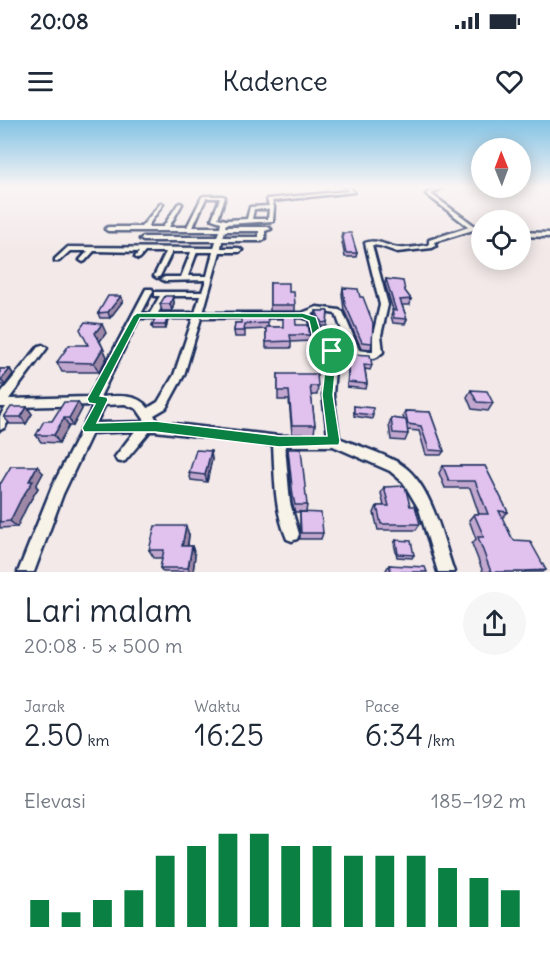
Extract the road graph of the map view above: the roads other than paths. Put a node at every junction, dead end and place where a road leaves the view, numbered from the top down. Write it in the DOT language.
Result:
graph roads {
  1 [pos="158,208"];
  2 [pos="178,208"];
  3 [pos="199,208"];
  4 [pos="218,208"];
  5 [pos="252,208"];
  6 [pos="272,208"];
  7 [pos="446,208"];
  8 [pos="249,220"];
  9 [pos="223,225"];
  10 [pos="471,227"];
  11 [pos="471,228"];
  12 [pos="108,229"];
  13 [pos="143,229"];
  14 [pos="165,229"];
  15 [pos="189,229"];
  16 [pos="531,234"];
  17 [pos="550,235"];
  18 [pos="143,239"];
  19 [pos="219,239"];
  20 [pos="93,249"];
  21 [pos="118,249"];
  22 [pos="217,249"];
  23 [pos="143,250"];
  24 [pos="170,250"];
  25 [pos="195,250"];
  26 [pos="239,250"];
  27 [pos="138,257"];
  28 [pos="112,258"];
  29 [pos="57,260"];
  30 [pos="83,260"];
  31 [pos="157,276"];
  32 [pos="210,278"];
  33 [pos="165,279"];
  34 [pos="183,279"];
  35 [pos="148,291"];
  36 [pos="204,294"];
  37 [pos="154,314"];
  38 [pos="198,315"];
  39 [pos="303,315"];
  40 [pos="137,316"];
  41 [pos="42,348"];
  42 [pos="332,351"];
  43 [pos="355,353"];
  44 [pos="98,400"];
  45 [pos="0,402"];
  46 [pos="16,402"];
  47 [pos="149,422"];
  48 [pos="0,425"];
  49 [pos="88,428"];
  50 [pos="279,441"];
  51 [pos="334,441"];
  52 [pos="121,457"];
  53 [pos="292,534"];
  54 [pos="26,572"];
  55 [pos="446,572"];
  1 -- 13 [label="street"];
  2 -- 14 [label="street"];
  3 -- 15 [label="street"];
  4 -- 9 [label="street"];
  5 -- 8 [label="street"];
  6 -- 8 [label="street"];
  7 -- 10 [label="street"];
  8 -- 9 [label="street"];
  9 -- 15 [label="street"];
  9 -- 19 [label="street"];
  9 -- 19 [label="street"];
  11 -- 43 [label="street"];
  12 -- 13 [label="street"];
  13 -- 14 [label="street"];
  14 -- 15 [label="street"];
  16 -- 17 [label="street"];
  18 -- 19 [label="street"];
  19 -- 22 [label="street"];
  20 -- 21 [label="street"];
  20 -- 29 [label="street"];
  20 -- 30 [label="street"];
  21 -- 23 [label="street"];
  21 -- 28 [label="street"];
  22 -- 25 [label="street"];
  22 -- 26 [label="street"];
  22 -- 32 [label="street"];
  23 -- 24 [label="street"];
  23 -- 27 [label="street"];
  24 -- 25 [label="street"];
  24 -- 31 [label="street"];
  25 -- 34 [label="street"];
  32 -- 34 [label="street"];
  32 -- 36 [label="street"];
  33 -- 34 [label="street"];
  35 -- 40 [label="street"];
  36 -- 37 [label="street"];
  36 -- 38 [label="street"];
  38 -- 39 [label="street"];
  38 -- 40 [label="street"];
  38 -- 47 [label="street"];
  39 -- 42 [label="street"];
  39 -- 43 [label="street"];
  40 -- 44 [label="street"];
  41 -- 45 [label="street"];
  42 -- 43 [label="street"];
  42 -- 51 [label="street"];
  44 -- 46 [label="street"];
  44 -- 47 [label="street"];
  44 -- 49 [label="street"];
  45 -- 46 [label="street"];
  46 -- 48 [label="street"];
  47 -- 49 [label="street"];
  47 -- 50 [label="street"];
  47 -- 52 [label="street"];
  49 -- 54 [label="street"];
  50 -- 51 [label="street"];
  50 -- 53 [label="street"];
  51 -- 55 [label="street"];
}
